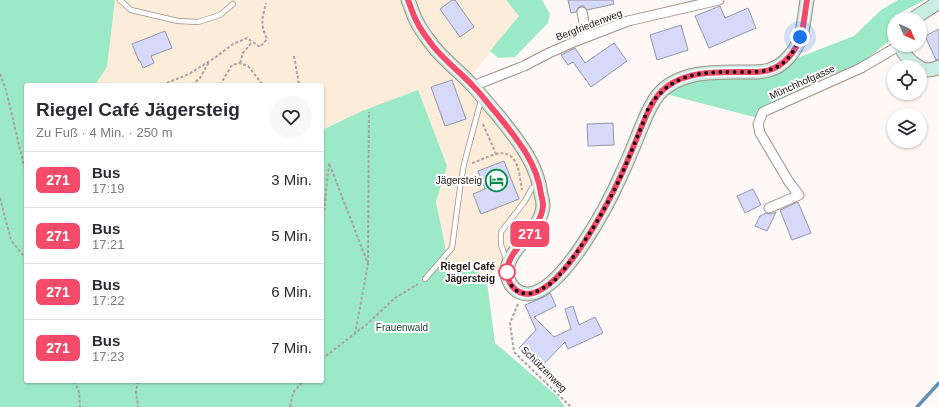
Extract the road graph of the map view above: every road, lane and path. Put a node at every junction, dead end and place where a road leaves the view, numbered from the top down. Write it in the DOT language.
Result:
graph roads {
  1 [pos="120,0"];
  2 [pos="408,0"];
  3 [pos="719,0"];
  4 [pos="807,0"];
  5 [pos="939,2"];
  6 [pos="266,3"];
  7 [pos="233,4"];
  8 [pos="582,12"];
  9 [pos="924,12"];
  10 [pos="587,37"];
  11 [pos="252,42"];
  12 [pos="888,52"];
  13 [pos="903,52"];
  14 [pos="294,56"];
  15 [pos="909,60"];
  16 [pos="210,61"];
  17 [pos="240,63"];
  18 [pos="939,68"];
  19 [pos="927,69"];
  20 [pos="0,74"];
  21 [pos="167,83"];
  22 [pos="194,83"];
  23 [pos="221,83"];
  24 [pos="261,83"];
  25 [pos="299,83"];
  26 [pos="473,86"];
  27 [pos="482,96"];
  28 [pos="369,112"];
  29 [pos="478,113"];
  30 [pos="496,154"];
  31 [pos="464,164"];
  32 [pos="24,166"];
  33 [pos="540,184"];
  34 [pos="0,198"];
  35 [pos="524,201"];
  36 [pos="324,207"];
  37 [pos="769,208"];
  38 [pos="24,256"];
  39 [pos="368,264"];
  40 [pos="509,264"];
  41 [pos="425,279"];
  42 [pos="522,294"];
  43 [pos="355,334"];
  44 [pos="324,358"];
  45 [pos="75,383"];
  46 [pos="138,383"];
  47 [pos="301,383"];
  48 [pos="80,407"];
  49 [pos="138,407"];
  50 [pos="290,407"];
  51 [pos="571,407"];
  1 -- 7 [label="lane"];
  2 -- 26 [label="street"];
  3 -- 10 [label="street, Bergfriedenweg"];
  4 -- 42 [label="street"];
  5 -- 9 [label="street"];
  6 -- 11 [label="path"];
  8 -- 10 [label="street"];
  10 -- 26 [label="street, Bergfriedenweg"];
  11 -- 16 [label="path"];
  11 -- 17 [label="path"];
  12 -- 37 [label="street, Münchhofgasse"];
  13 -- 15 [label="street"];
  14 -- 25 [label="path"];
  16 -- 21 [label="path"];
  16 -- 22 [label="path"];
  17 -- 23 [label="path"];
  17 -- 24 [label="path"];
  18 -- 19 [label="street"];
  20 -- 32 [label="path"];
  26 -- 27 [label="street"];
  27 -- 29 [label="lane"];
  27 -- 33 [label="street"];
  28 -- 39 [label="path"];
  29 -- 30 [label="path"];
  29 -- 31 [label="lane"];
  30 -- 31 [label="path"];
  30 -- 35 [label="path"];
  31 -- 41 [label="lane"];
  33 -- 35 [label="lane"];
  33 -- 40 [label="street"];
  34 -- 38 [label="path"];
  35 -- 40 [label="lane"];
  36 -- 39 [label="path"];
  39 -- 43 [label="path"];
  40 -- 42 [label="street"];
  41 -- 43 [label="path"];
  42 -- 51 [label="path, Schützenweg"];
  43 -- 44 [label="path"];
  45 -- 48 [label="path"];
  46 -- 49 [label="path"];
  47 -- 50 [label="path"];
}
